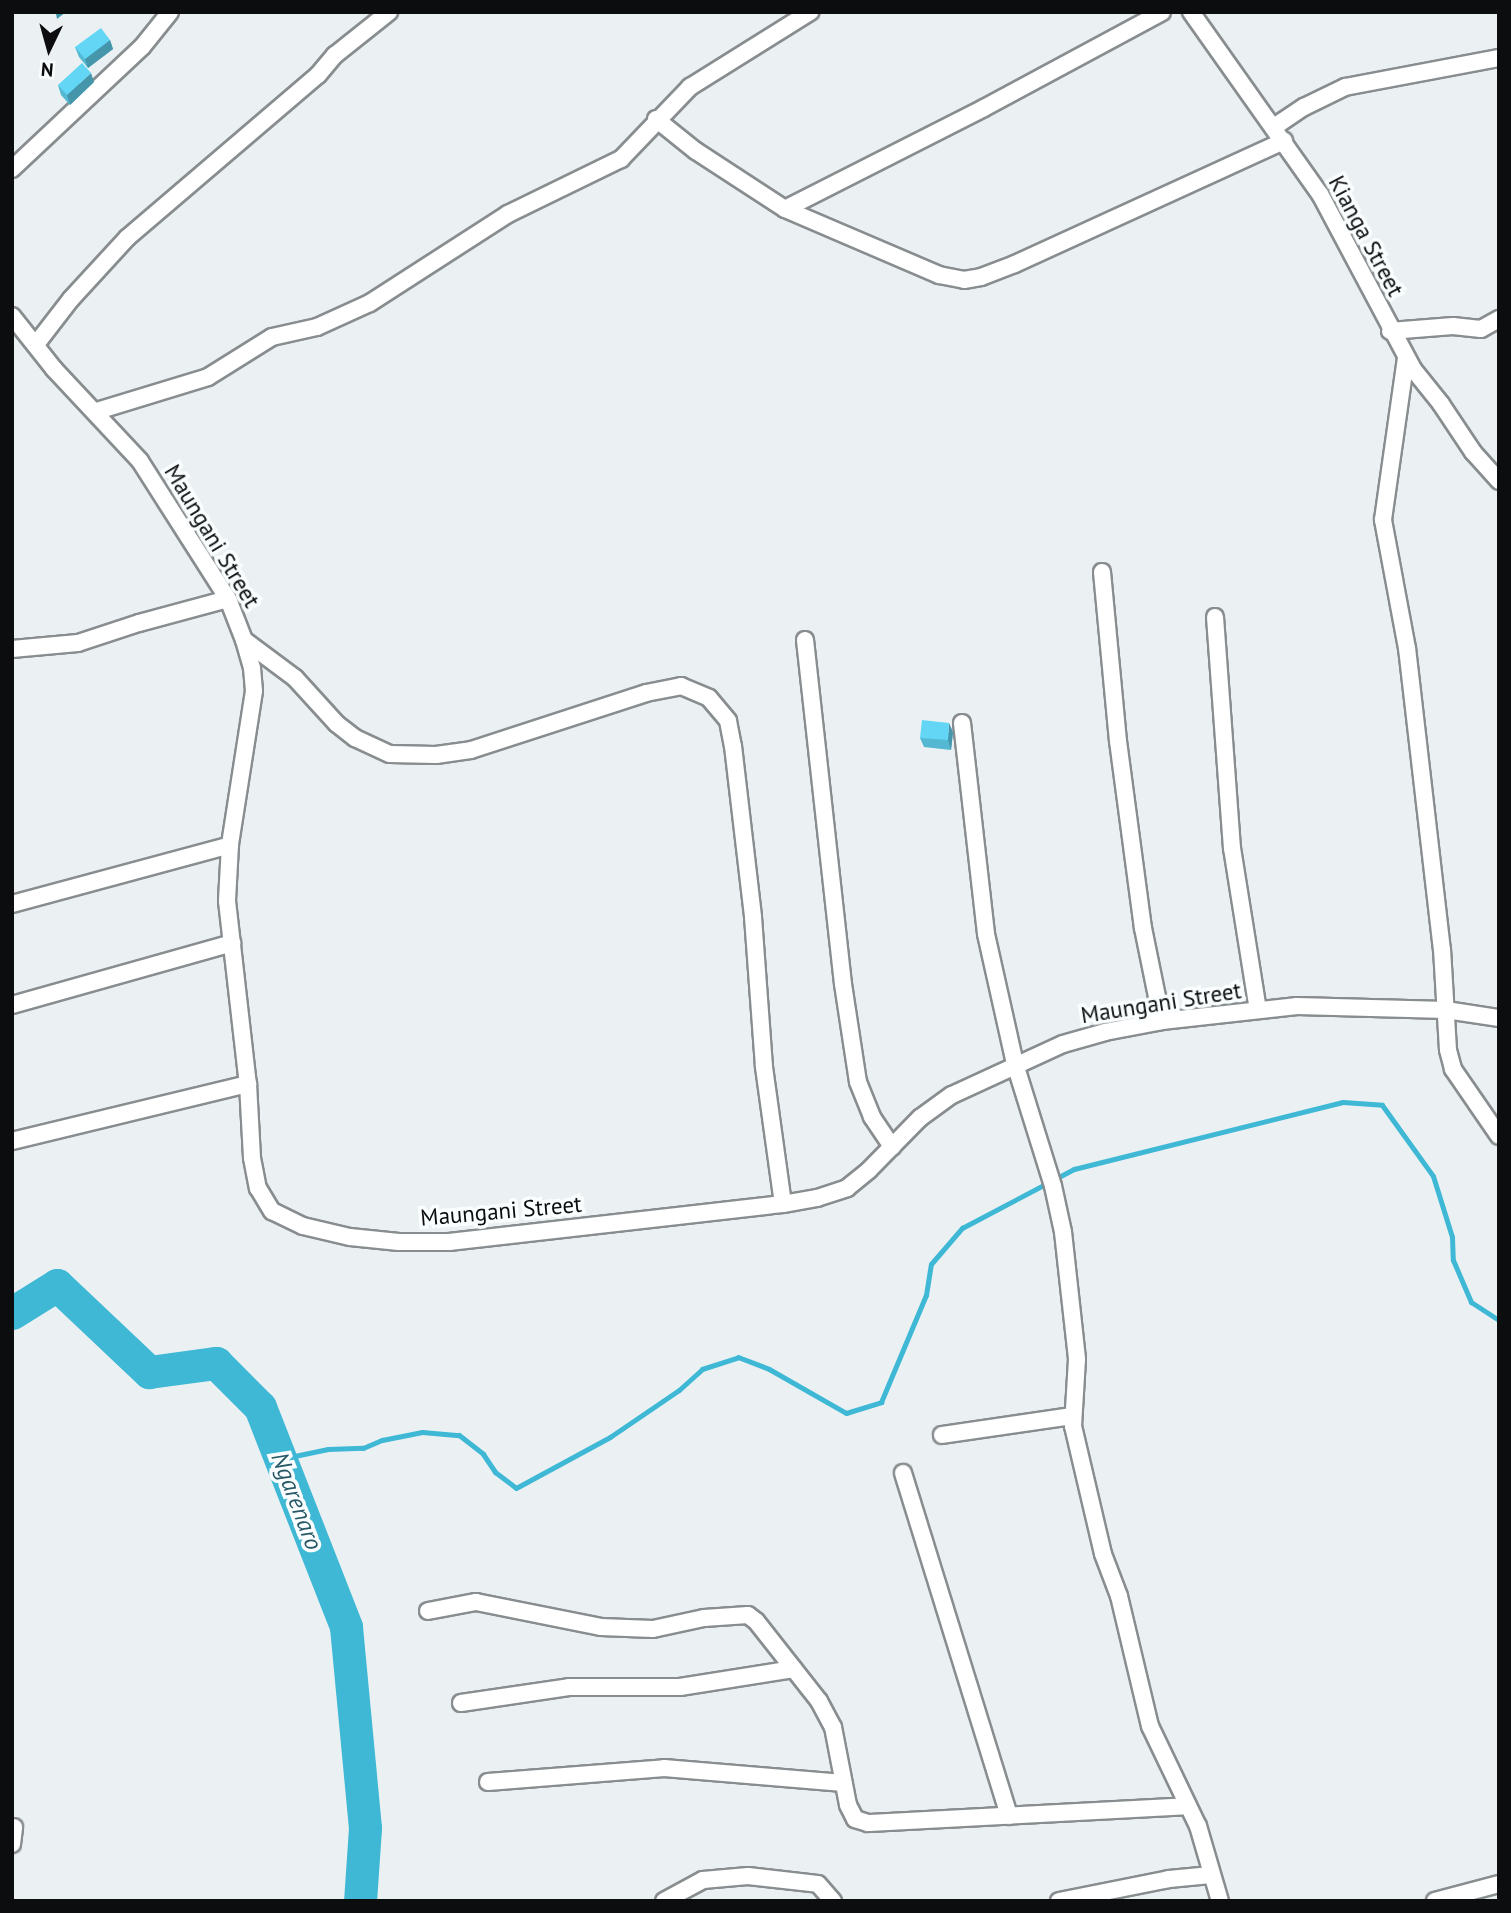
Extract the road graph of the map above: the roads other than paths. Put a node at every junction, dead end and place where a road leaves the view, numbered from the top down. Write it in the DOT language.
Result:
graph roads {
  1 [pos="170,12"];
  2 [pos="389,12"];
  3 [pos="810,12"];
  4 [pos="1162,12"];
  5 [pos="1191,12"];
  6 [pos="1499,58"];
  7 [pos="656,119"];
  8 [pos="1274,127"];
  9 [pos="1284,141"];
  10 [pos="12,169"];
  11 [pos="785,209"];
  12 [pos="12,316"];
  13 [pos="1499,319"];
  14 [pos="1390,331"];
  15 [pos="37,343"];
  16 [pos="1406,358"];
  17 [pos="97,411"];
  18 [pos="1499,481"];
  19 [pos="1102,572"];
  20 [pos="228,599"];
  21 [pos="1215,617"];
  22 [pos="244,640"];
  23 [pos="805,640"];
  24 [pos="12,649"];
  25 [pos="962,723"];
  26 [pos="230,845"];
  27 [pos="12,904"];
  28 [pos="232,943"];
  29 [pos="12,1005"];
  30 [pos="1258,1010"];
  31 [pos="1446,1010"];
  32 [pos="1499,1018"];
  33 [pos="1162,1021"];
  34 [pos="1016,1063"];
  35 [pos="248,1084"];
  36 [pos="1499,1136"];
  37 [pos="12,1141"];
  38 [pos="892,1147"];
  39 [pos="783,1204"];
  40 [pos="1073,1416"];
  41 [pos="942,1435"];
  42 [pos="903,1473"];
  43 [pos="428,1611"];
  44 [pos="794,1669"];
  45 [pos="461,1703"];
  46 [pos="488,1782"];
  47 [pos="843,1783"];
  48 [pos="1188,1806"];
  49 [pos="1009,1816"];
  50 [pos="14,1827"];
  51 [pos="12,1844"];
  52 [pos="1211,1875"];
  53 [pos="1499,1884"];
  54 [pos="664,1901"];
  55 [pos="832,1901"];
  56 [pos="1059,1901"];
  57 [pos="1220,1901"];
  58 [pos="1435,1901"];
  1 -- 10 [label="street"];
  2 -- 15 [label="street"];
  3 -- 7 [label="street"];
  4 -- 11 [label="street"];
  5 -- 8 [label="street, Kianga Street"];
  6 -- 8 [label="street"];
  7 -- 11 [label="street"];
  7 -- 17 [label="street"];
  8 -- 9 [label="street, Kianga Street"];
  9 -- 11 [label="street"];
  9 -- 14 [label="street, Kianga Street"];
  12 -- 15 [label="street, Maungani Street"];
  13 -- 14 [label="street"];
  14 -- 16 [label="street, Kianga Street"];
  15 -- 17 [label="street, Maungani Street"];
  16 -- 18 [label="street, Kianga Street"];
  16 -- 31 [label="street"];
  17 -- 20 [label="street, Maungani Street"];
  19 -- 33 [label="street"];
  20 -- 22 [label="street, Maungani Street"];
  20 -- 24 [label="street"];
  21 -- 30 [label="street"];
  22 -- 26 [label="street, Maungani Street"];
  22 -- 39 [label="street"];
  23 -- 38 [label="street"];
  25 -- 34 [label="street"];
  26 -- 27 [label="street"];
  26 -- 28 [label="street, Maungani Street"];
  28 -- 29 [label="street"];
  28 -- 35 [label="street, Maungani Street"];
  30 -- 31 [label="street, Maungani Street"];
  30 -- 33 [label="street, Maungani Street"];
  31 -- 32 [label="street, Maungani Street"];
  31 -- 36 [label="street"];
  33 -- 34 [label="street, Maungani Street"];
  34 -- 38 [label="street, Maungani Street"];
  34 -- 40 [label="street"];
  35 -- 37 [label="street"];
  35 -- 39 [label="street, Maungani Street"];
  38 -- 39 [label="street, Maungani Street"];
  40 -- 41 [label="street"];
  40 -- 48 [label="street"];
  42 -- 49 [label="street"];
  43 -- 44 [label="street"];
  44 -- 45 [label="street"];
  44 -- 47 [label="street"];
  46 -- 47 [label="street"];
  47 -- 49 [label="street"];
  48 -- 49 [label="street"];
  48 -- 52 [label="street"];
  50 -- 51 [label="street"];
  52 -- 56 [label="street"];
  52 -- 57 [label="street"];
  53 -- 58 [label="street"];
  54 -- 55 [label="street"];
}
